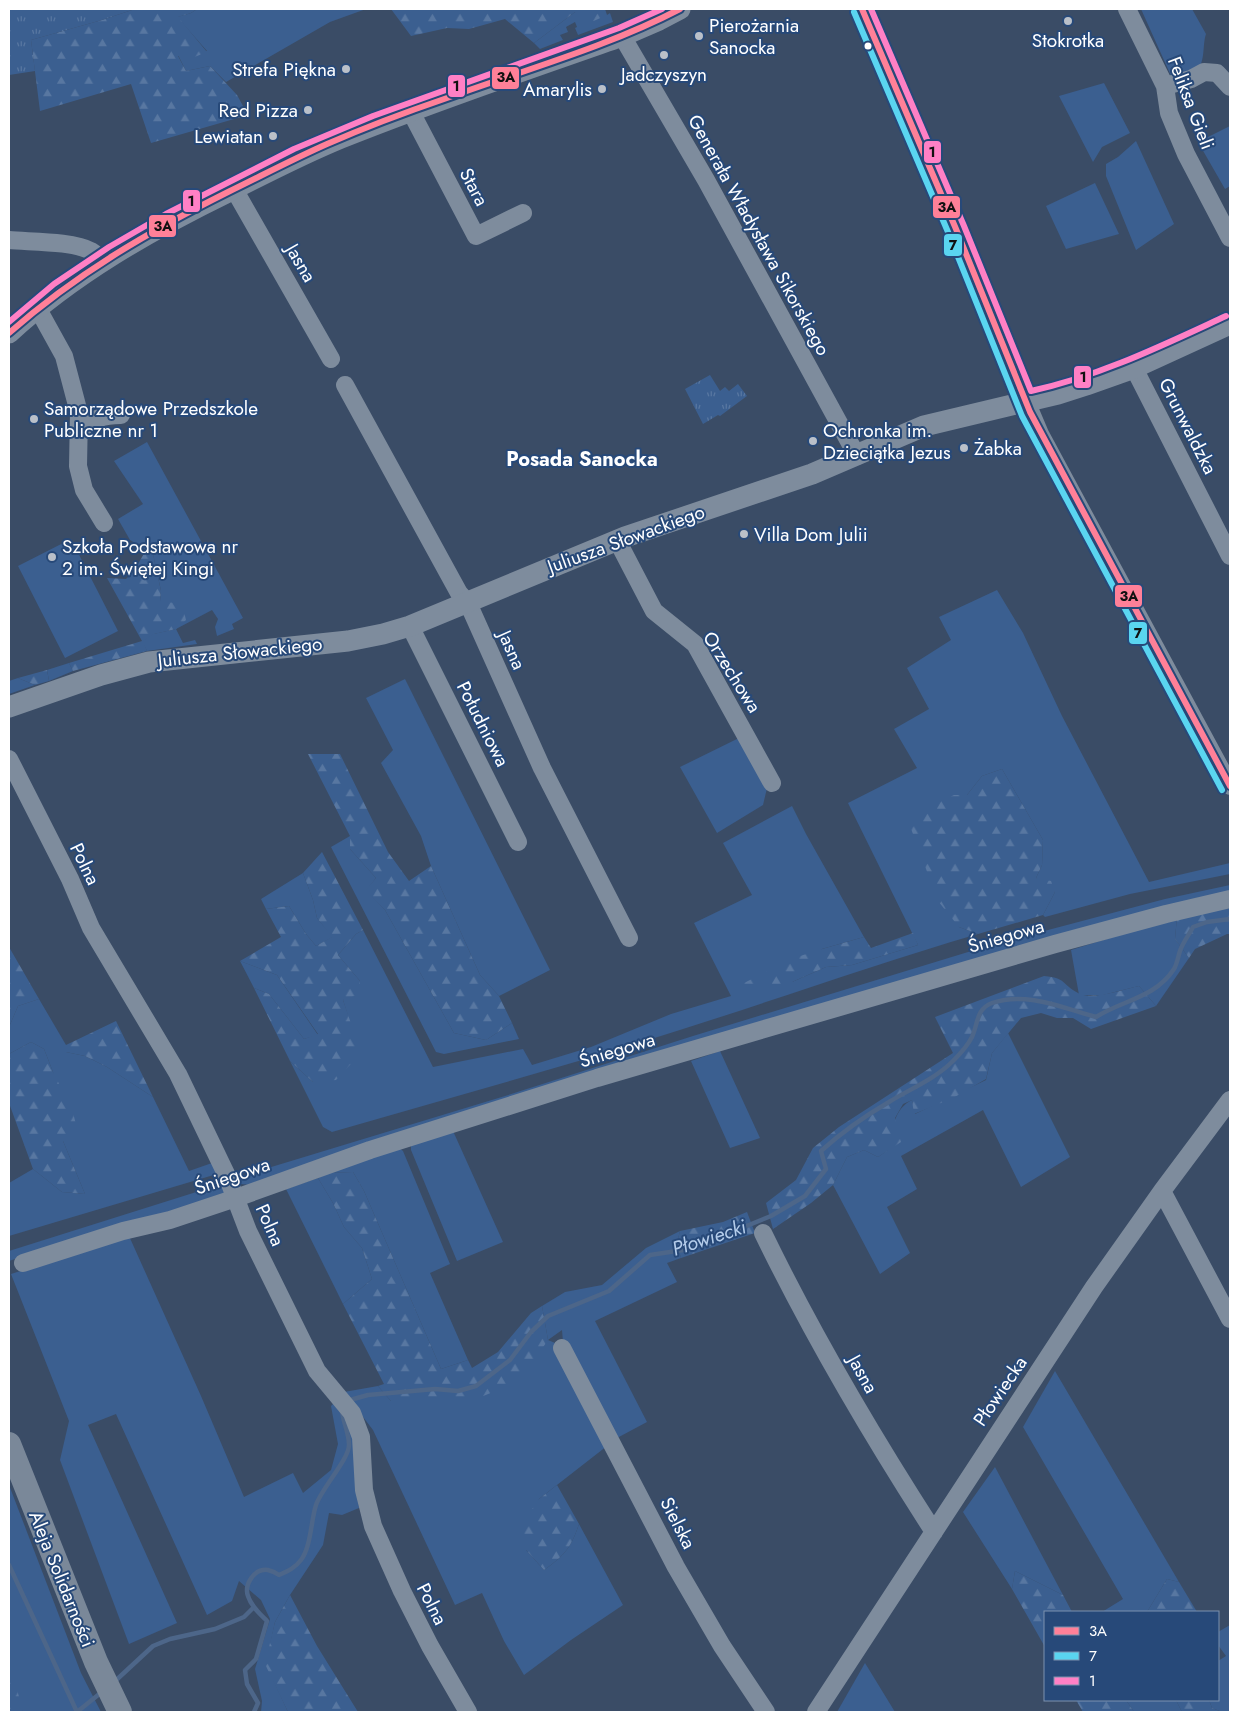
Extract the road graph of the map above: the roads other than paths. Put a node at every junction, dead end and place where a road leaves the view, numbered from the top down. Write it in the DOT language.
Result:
graph roads {
  1 [pos="680,9"];
  2 [pos="862,9"];
  3 [pos="1127,9"];
  4 [pos="622,36"];
  5 [pos="1165,86"];
  6 [pos="1230,87"];
  7 [pos="411,112"];
  8 [pos="234,189"];
  9 [pos="523,214"];
  10 [pos="1230,238"];
  11 [pos="9,240"];
  12 [pos="101,262"];
  13 [pos="38,309"];
  14 [pos="1230,324"];
  15 [pos="9,333"];
  16 [pos="331,359"];
  17 [pos="1134,368"];
  18 [pos="345,385"];
  19 [pos="1026,401"];
  20 [pos="120,415"];
  21 [pos="79,430"];
  22 [pos="857,456"];
  23 [pos="104,523"];
  24 [pos="617,540"];
  25 [pos="1230,556"];
  26 [pos="468,603"];
  27 [pos="410,626"];
  28 [pos="9,707"];
  29 [pos="9,759"];
  30 [pos="772,783"];
  31 [pos="1230,786"];
  32 [pos="518,842"];
  33 [pos="1230,899"];
  34 [pos="629,938"];
  35 [pos="1230,1100"];
  36 [pos="1162,1191"];
  37 [pos="236,1198"];
  38 [pos="763,1233"];
  39 [pos="23,1263"];
  40 [pos="1230,1319"];
  41 [pos="562,1348"];
  42 [pos="9,1444"];
  43 [pos="934,1532"];
  44 [pos="120,1711"];
  45 [pos="468,1712"];
  46 [pos="766,1712"];
  47 [pos="816,1712"];
  1 -- 4 [label="street"];
  2 -- 19 [label="street"];
  3 -- 5 [label="street, Feliksa Gieli"];
  4 -- 7 [label="street"];
  4 -- 22 [label="street, Generała Władysława Sikorskiego"];
  5 -- 6 [label="street"];
  5 -- 10 [label="street, Feliksa Gieli"];
  7 -- 8 [label="street"];
  7 -- 9 [label="street, Stara"];
  8 -- 12 [label="street"];
  8 -- 16 [label="street, Jasna"];
  11 -- 12 [label="street"];
  12 -- 13 [label="street"];
  13 -- 15 [label="street"];
  13 -- 21 [label="street"];
  14 -- 17 [label="street, Juliusza Słowackiego"];
  17 -- 19 [label="street, Juliusza Słowackiego"];
  17 -- 25 [label="street, Grunwaldzka"];
  18 -- 26 [label="street, Jasna"];
  19 -- 22 [label="street, Juliusza Słowackiego"];
  19 -- 31 [label="street"];
  20 -- 21 [label="street"];
  21 -- 23 [label="street"];
  22 -- 24 [label="street, Juliusza Słowackiego"];
  24 -- 26 [label="street, Juliusza Słowackiego"];
  24 -- 30 [label="street, Orzechowa"];
  26 -- 27 [label="street, Juliusza Słowackiego"];
  26 -- 34 [label="street, Jasna"];
  27 -- 28 [label="street, Juliusza Słowackiego"];
  27 -- 32 [label="street, Południowa"];
  29 -- 37 [label="street, Polna"];
  33 -- 37 [label="street, Śniegowa"];
  35 -- 36 [label="street, Płowiecka"];
  36 -- 40 [label="street"];
  36 -- 43 [label="street, Płowiecka"];
  37 -- 39 [label="street, Śniegowa"];
  37 -- 45 [label="street, Polna"];
  38 -- 43 [label="street, Jasna"];
  41 -- 46 [label="street, Sielska"];
  42 -- 44 [label="main road, Aleja Solidarności"];
  43 -- 47 [label="street, Płowiecka"];
}
